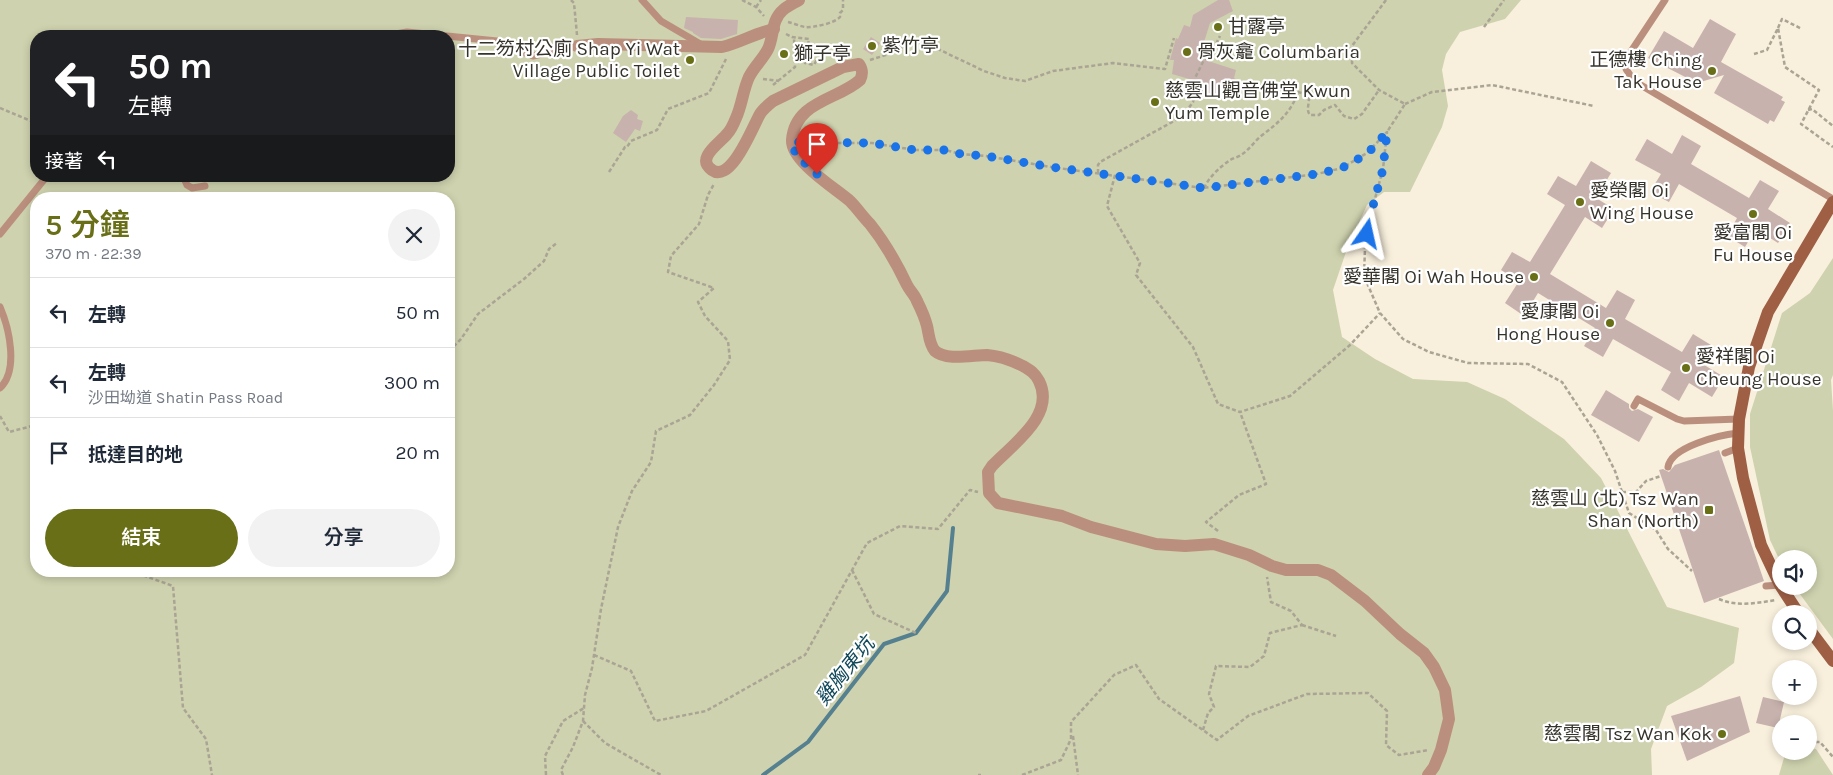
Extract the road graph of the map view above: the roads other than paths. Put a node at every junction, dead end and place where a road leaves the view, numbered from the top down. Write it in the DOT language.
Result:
graph roads {
  1 [pos="642,0"];
  2 [pos="799,0"];
  3 [pos="1665,0"];
  4 [pos="779,31"];
  5 [pos="455,37"];
  6 [pos="578,46"];
  7 [pos="704,46"];
  8 [pos="42,182"];
  9 [pos="186,182"];
  10 [pos="204,186"];
  11 [pos="34,192"];
  12 [pos="30,197"];
  13 [pos="1833,200"];
  14 [pos="0,234"];
  15 [pos="0,307"];
  16 [pos="0,388"];
  17 [pos="1634,406"];
  18 [pos="1739,419"];
  19 [pos="1738,433"];
  20 [pos="1738,448"];
  21 [pos="1725,452"];
  22 [pos="1668,468"];
  23 [pos="1772,568"];
  24 [pos="1766,586"];
  25 [pos="1772,586"];
  26 [pos="1817,640"];
  27 [pos="1833,660"];
  28 [pos="1428,775"];
  1 -- 7 [label="lane"];
  2 -- 4 [label="street"];
  3 -- 13 [label="lane"];
  4 -- 7 [label="street"];
  4 -- 28 [label="street"];
  5 -- 6 [label="lane"];
  6 -- 7 [label="street"];
  8 -- 11 [label="lane"];
  9 -- 10 [label="lane"];
  12 -- 14 [label="lane"];
  13 -- 18 [label="main road"];
  15 -- 16 [label="lane"];
  17 -- 18 [label="lane"];
  18 -- 19 [label="main road"];
  19 -- 20 [label="main road"];
  19 -- 22 [label="lane"];
  20 -- 21 [label="lane"];
  20 -- 23 [label="main road"];
  24 -- 25 [label="lane"];
  26 -- 27 [label="main road"];
}
